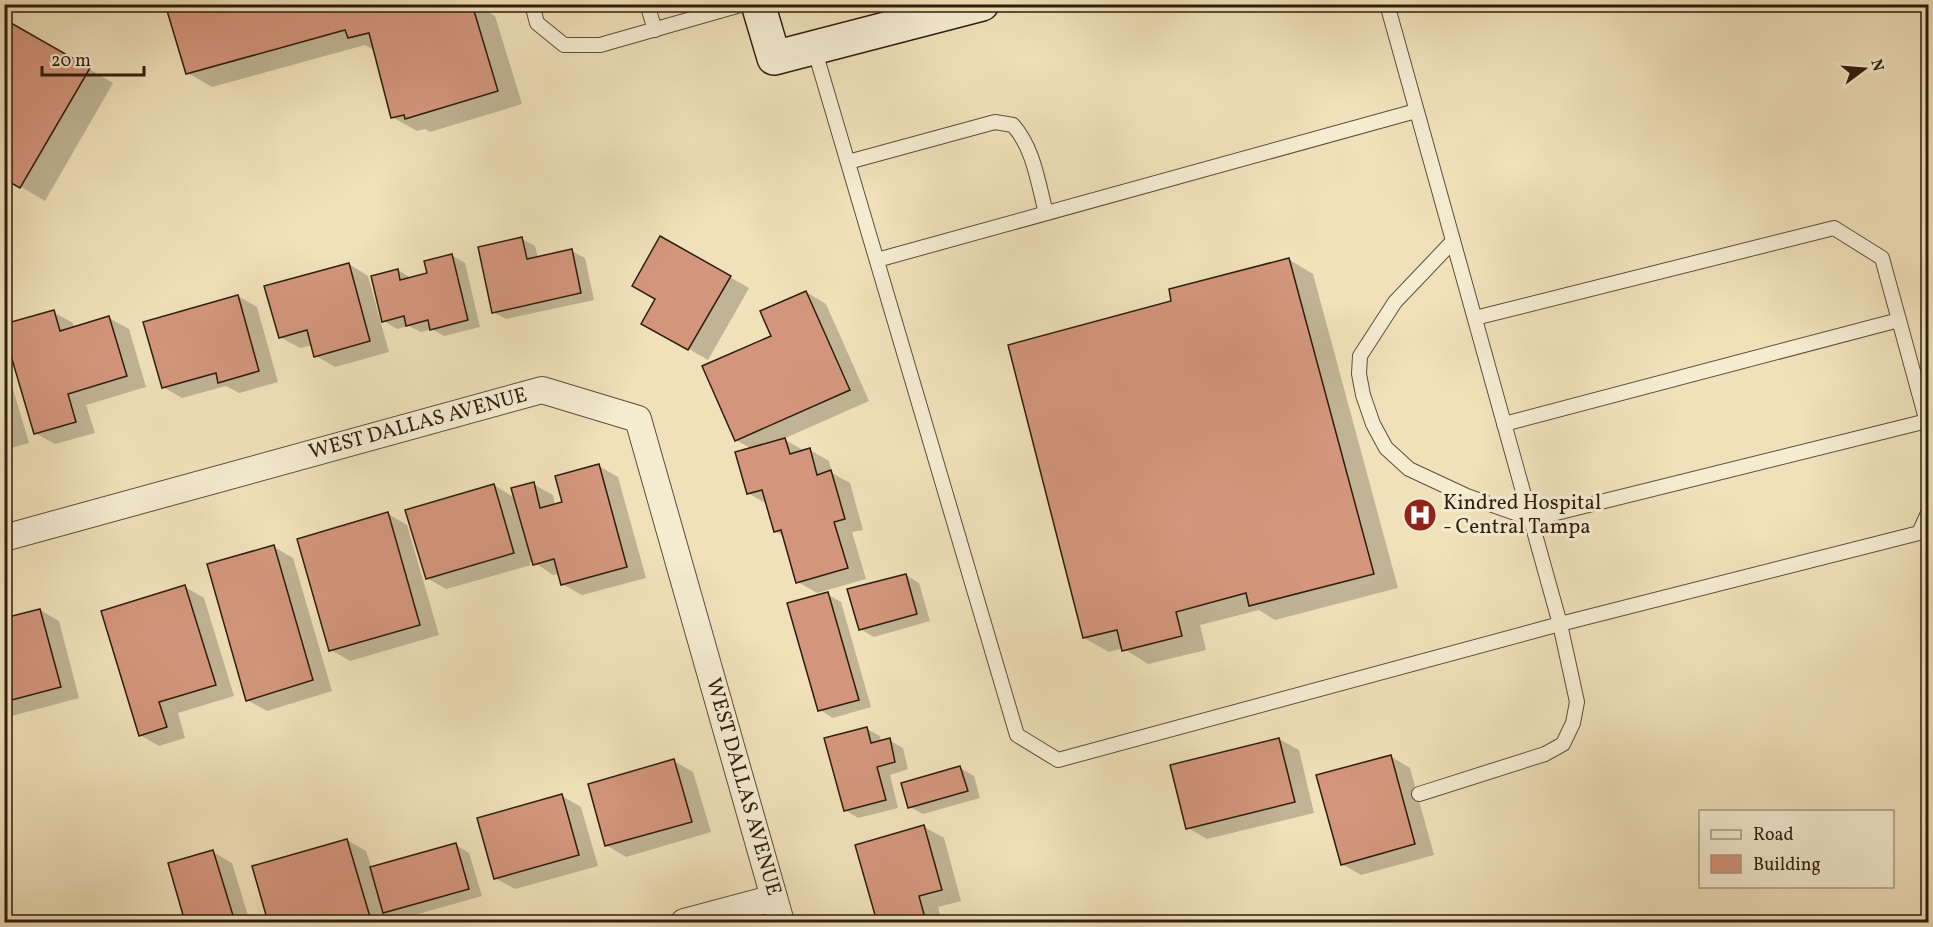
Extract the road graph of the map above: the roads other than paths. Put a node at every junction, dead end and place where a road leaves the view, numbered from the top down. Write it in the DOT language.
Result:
graph roads {
  1 [pos="532,4"];
  2 [pos="647,4"];
  3 [pos="744,4"];
  4 [pos="758,4"];
  5 [pos="982,4"];
  6 [pos="1387,4"];
  7 [pos="655,30"];
  8 [pos="814,48"];
  9 [pos="1416,111"];
  10 [pos="848,162"];
  11 [pos="1046,213"];
  12 [pos="1453,241"];
  13 [pos="877,260"];
  14 [pos="1475,318"];
  15 [pos="1899,320"];
  16 [pos="1928,423"];
  17 [pos="1504,424"];
  18 [pos="1929,513"];
  19 [pos="1532,519"];
  20 [pos="4,538"];
  21 [pos="1560,624"];
  22 [pos="1419,794"];
  23 [pos="774,898"];
  24 [pos="684,922"];
  25 [pos="781,922"];
  1 -- 7 [label="lane"];
  2 -- 7 [label="lane"];
  3 -- 7 [label="lane"];
  4 -- 8 [label="street"];
  5 -- 8 [label="street"];
  6 -- 9 [label="lane"];
  8 -- 10 [label="lane"];
  9 -- 11 [label="lane"];
  9 -- 12 [label="lane"];
  10 -- 11 [label="lane"];
  10 -- 13 [label="lane"];
  11 -- 13 [label="lane"];
  12 -- 14 [label="lane"];
  12 -- 19 [label="lane"];
  13 -- 21 [label="lane"];
  14 -- 15 [label="lane"];
  14 -- 17 [label="lane"];
  15 -- 16 [label="lane"];
  15 -- 17 [label="lane"];
  16 -- 19 [label="lane"];
  17 -- 19 [label="lane"];
  18 -- 21 [label="lane"];
  19 -- 21 [label="lane"];
  20 -- 23 [label="street, WEST DALLAS AVENUE"];
  21 -- 22 [label="lane"];
  23 -- 24 [label="street"];
  23 -- 25 [label="street, WEST DALLAS AVENUE"];
}
